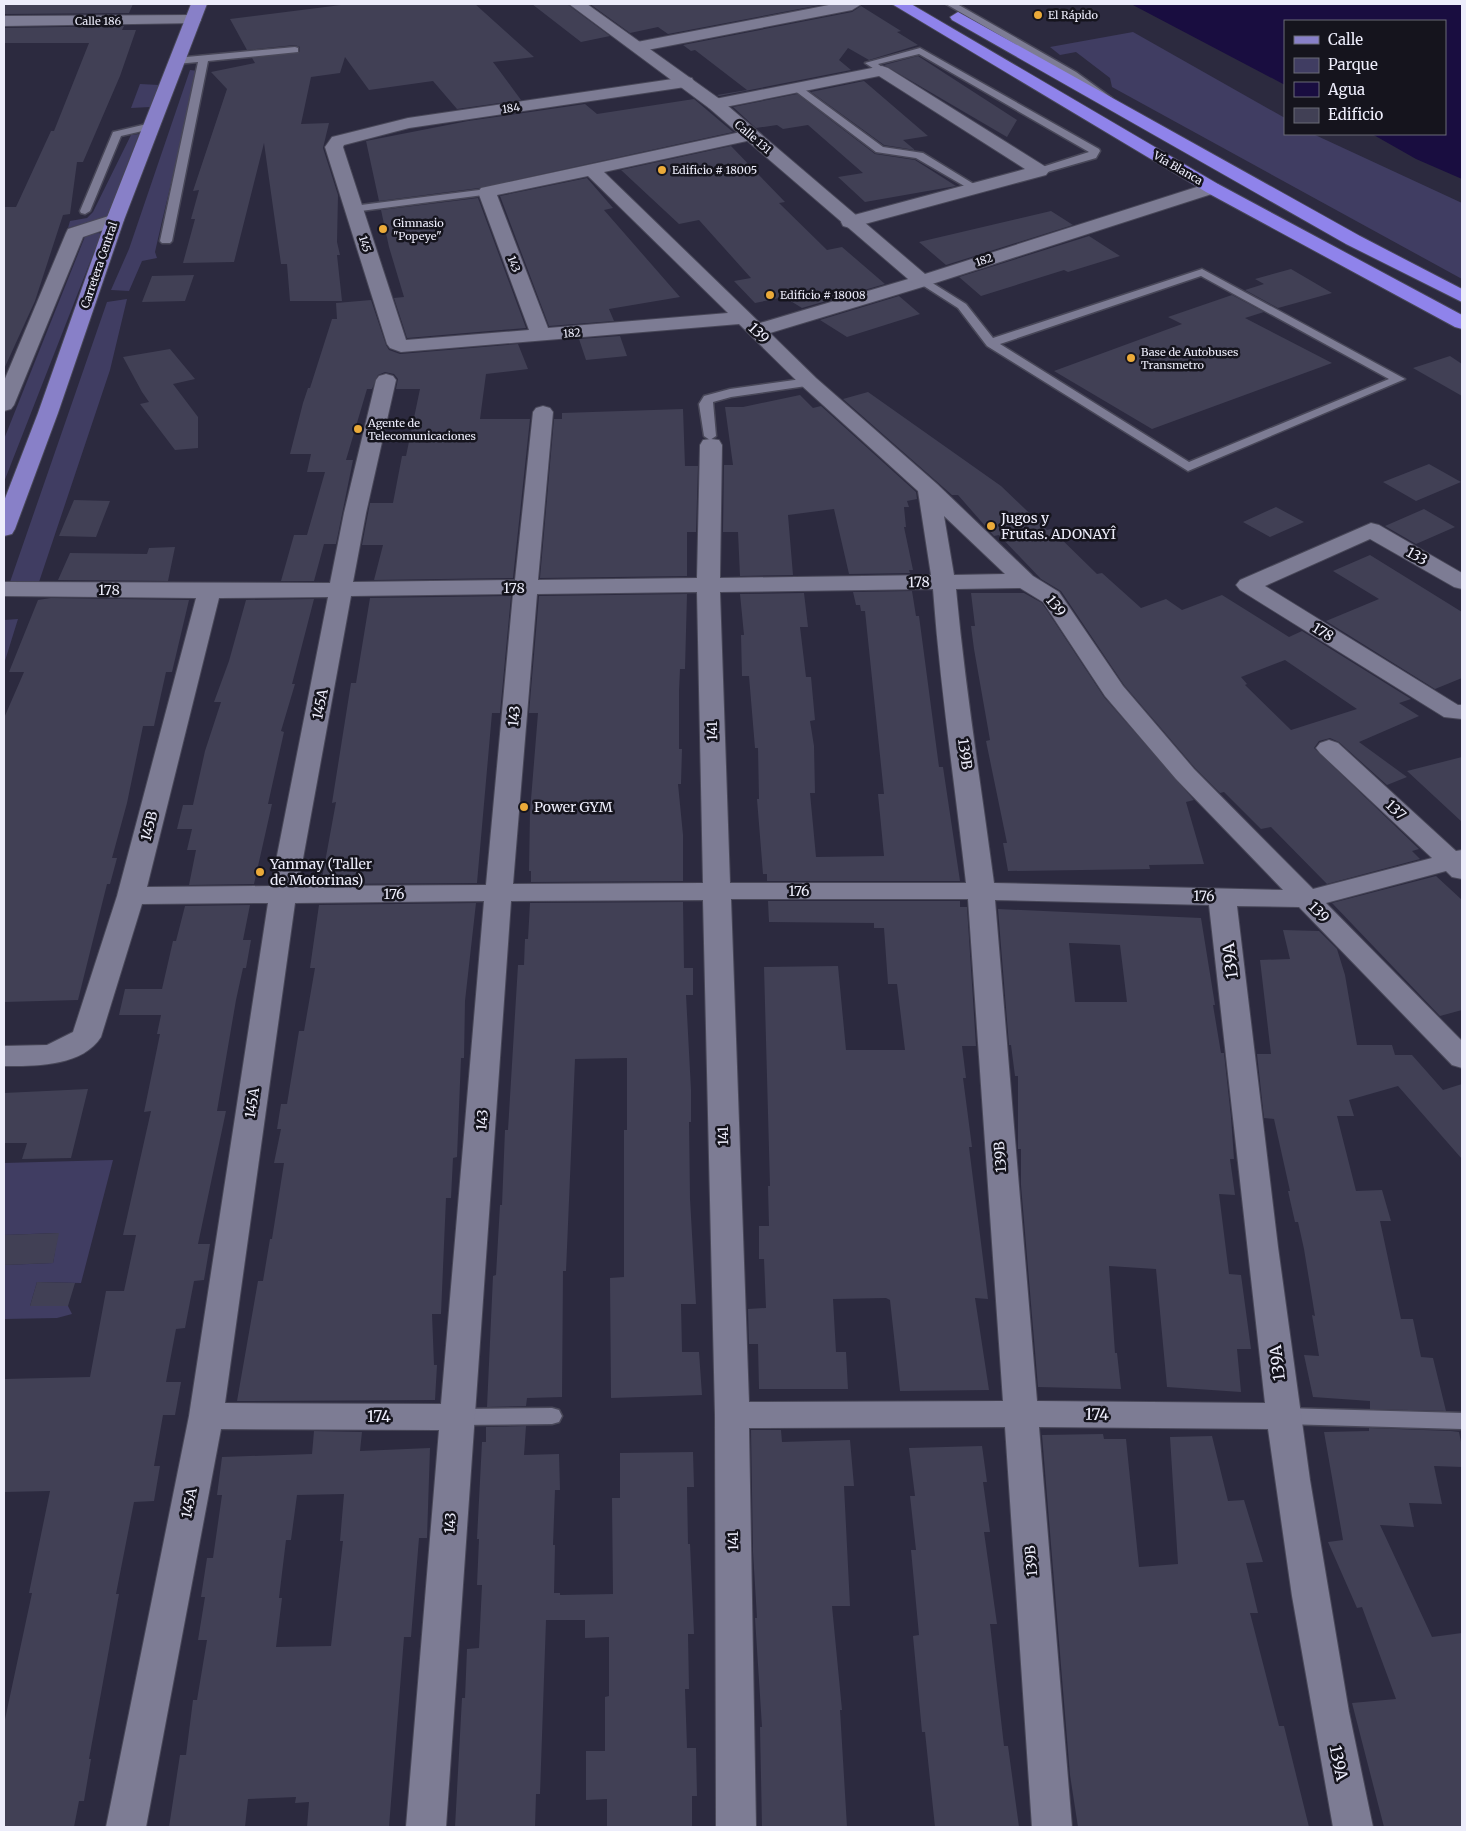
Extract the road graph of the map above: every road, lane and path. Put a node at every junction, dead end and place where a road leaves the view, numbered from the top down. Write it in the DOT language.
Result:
graph roads {
  1 [pos="577,4"];
  2 [pos="852,4"];
  3 [pos="900,4"];
  4 [pos="934,4"];
  5 [pos="951,4"];
  6 [pos="196,12"];
  7 [pos="4,21"];
  8 [pos="637,47"];
  9 [pos="295,50"];
  10 [pos="204,58"];
  11 [pos="176,61"];
  12 [pos="882,71"];
  13 [pos="686,82"];
  14 [pos="797,88"];
  15 [pos="715,104"];
  16 [pos="1129,114"];
  17 [pos="151,126"];
  18 [pos="750,135"];
  19 [pos="338,141"];
  20 [pos="591,170"];
  21 [pos="1040,171"];
  22 [pos="1212,188"];
  23 [pos="977,189"];
  24 [pos="487,192"];
  25 [pos="353,208"];
  26 [pos="85,211"];
  27 [pos="115,220"];
  28 [pos="850,222"];
  29 [pos="166,241"];
  30 [pos="922,280"];
  31 [pos="1462,296"];
  32 [pos="1462,323"];
  33 [pos="750,324"];
  34 [pos="541,336"];
  35 [pos="991,343"];
  36 [pos="401,346"];
  37 [pos="386,380"];
  38 [pos="809,382"];
  39 [pos="4,405"];
  40 [pos="543,412"];
  41 [pos="711,441"];
  42 [pos="929,490"];
  43 [pos="4,528"];
  44 [pos="1371,530"];
  45 [pos="1025,581"];
  46 [pos="944,582"];
  47 [pos="1462,582"];
  48 [pos="708,586"];
  49 [pos="525,588"];
  50 [pos="342,589"];
  51 [pos="4,590"];
  52 [pos="209,591"];
  53 [pos="1462,712"];
  54 [pos="1330,748"];
  55 [pos="1459,863"];
  56 [pos="716,891"];
  57 [pos="981,891"];
  58 [pos="283,894"];
  59 [pos="499,894"];
  60 [pos="131,896"];
  61 [pos="1222,896"];
  62 [pos="1307,899"];
  63 [pos="4,1056"];
  64 [pos="1462,1058"];
  65 [pos="1019,1414"];
  66 [pos="732,1415"];
  67 [pos="206,1416"];
  68 [pos="552,1416"];
  69 [pos="1284,1416"];
  70 [pos="458,1417"];
  71 [pos="1462,1422"];
  72 [pos="126,1827"];
  73 [pos="426,1827"];
  74 [pos="736,1827"];
  75 [pos="1052,1827"];
  76 [pos="1353,1827"];
  1 -- 8 [label="street, Calle 131"];
  2 -- 8 [label="street"];
  3 -- 22 [label="highway, Vía Blanca"];
  4 -- 16 [label="highway, Vía Blanca"];
  5 -- 16 [label="lane"];
  6 -- 7 [label="street, Calle 186"];
  6 -- 11 [label="main road, Carretera Central"];
  8 -- 13 [label="street, Calle 131"];
  9 -- 10 [label="lane"];
  10 -- 11 [label="lane"];
  10 -- 29 [label="lane"];
  11 -- 17 [label="main road, Carretera Central"];
  12 -- 14 [label="street"];
  12 -- 21 [label="street"];
  12 -- 21 [label="lane"];
  13 -- 15 [label="street, Calle 131"];
  13 -- 19 [label="street, 184"];
  14 -- 15 [label="street"];
  14 -- 23 [label="lane"];
  15 -- 18 [label="street, Calle 131"];
  16 -- 31 [label="highway, Vía Blanca"];
  17 -- 26 [label="lane"];
  17 -- 27 [label="main road, Carretera Central"];
  18 -- 20 [label="street"];
  18 -- 28 [label="street, Calle 131"];
  19 -- 25 [label="street, 145"];
  20 -- 24 [label="street"];
  20 -- 33 [label="street, 139"];
  21 -- 23 [label="street"];
  22 -- 30 [label="street, 182"];
  22 -- 32 [label="highway, Vía Blanca"];
  23 -- 28 [label="street"];
  24 -- 25 [label="lane"];
  24 -- 34 [label="street, 143"];
  25 -- 36 [label="street, 145"];
  27 -- 39 [label="street"];
  27 -- 43 [label="main road, Carretera Central"];
  28 -- 30 [label="street, Calle 131"];
  30 -- 33 [label="street, 182"];
  30 -- 35 [label="lane"];
  33 -- 34 [label="street, 182"];
  33 -- 38 [label="street, 139"];
  34 -- 36 [label="street, 182"];
  35 -- 35 [label="lane"];
  37 -- 50 [label="street, 145A"];
  38 -- 41 [label="lane"];
  38 -- 42 [label="street, 139"];
  40 -- 49 [label="street, 143"];
  41 -- 48 [label="street, 141"];
  42 -- 45 [label="street, 139"];
  42 -- 46 [label="street, 139B"];
  44 -- 47 [label="street, 133"];
  44 -- 53 [label="street, 178"];
  45 -- 46 [label="street, 178"];
  45 -- 62 [label="street, 139"];
  46 -- 48 [label="street, 178"];
  46 -- 57 [label="street, 139B"];
  48 -- 49 [label="street, 178"];
  48 -- 56 [label="street, 141"];
  49 -- 50 [label="street, 178"];
  49 -- 59 [label="street, 143"];
  50 -- 52 [label="street, 178"];
  50 -- 58 [label="street, 145A"];
  51 -- 52 [label="street, 178"];
  52 -- 60 [label="street, 145B"];
  54 -- 55 [label="street, 137"];
  55 -- 62 [label="street, 176"];
  56 -- 57 [label="street, 176"];
  56 -- 59 [label="street, 176"];
  56 -- 66 [label="street, 141"];
  57 -- 61 [label="street, 176"];
  57 -- 65 [label="street, 139B"];
  58 -- 59 [label="street, 176"];
  58 -- 60 [label="street, 176"];
  58 -- 67 [label="street, 145A"];
  59 -- 70 [label="street, 143"];
  60 -- 63 [label="street, 145B"];
  61 -- 62 [label="street, 176"];
  61 -- 69 [label="street, 139A"];
  62 -- 64 [label="street, 139"];
  65 -- 66 [label="street, 174"];
  65 -- 69 [label="street, 174"];
  65 -- 75 [label="street, 139B"];
  66 -- 74 [label="street, 141"];
  67 -- 70 [label="street, 174"];
  67 -- 72 [label="street, 145A"];
  68 -- 70 [label="lane, 174"];
  69 -- 71 [label="lane, 174"];
  69 -- 76 [label="street, 139A"];
  70 -- 73 [label="street, 143"];
}
